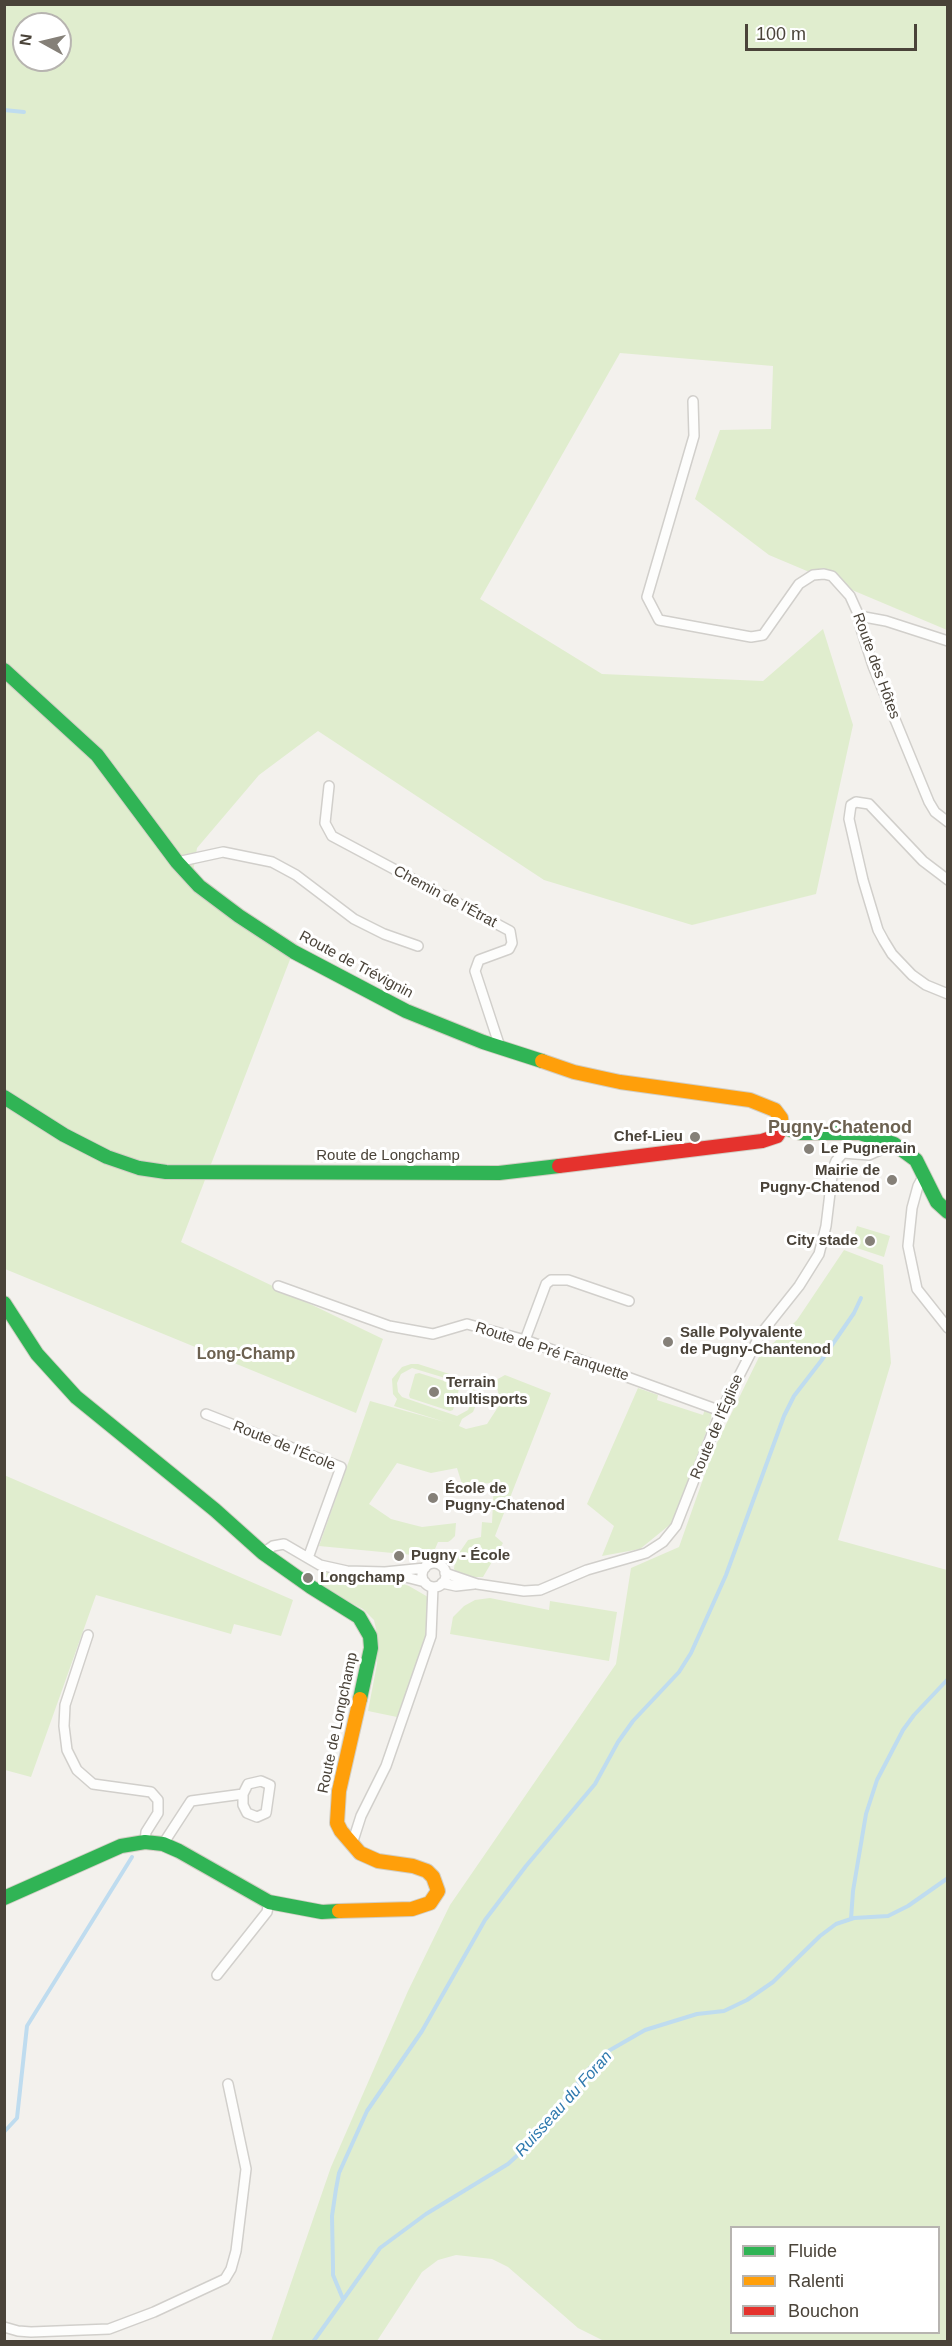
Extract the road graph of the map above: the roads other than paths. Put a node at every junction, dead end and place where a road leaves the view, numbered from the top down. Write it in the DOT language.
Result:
graph roads {
  1 [pos="693,401"];
  2 [pos="859,616"];
  3 [pos="948,641"];
  4 [pos="4,670"];
  5 [pos="329,786"];
  6 [pos="948,822"];
  7 [pos="177,862"];
  8 [pos="948,880"];
  9 [pos="418,946"];
  10 [pos="948,994"];
  11 [pos="500,1047"];
  12 [pos="4,1097"];
  13 [pos="782,1127"];
  14 [pos="894,1144"];
  15 [pos="924,1175"];
  16 [pos="948,1212"];
  17 [pos="278,1286"];
  18 [pos="629,1301"];
  19 [pos="4,1303"];
  20 [pos="948,1328"];
  21 [pos="525,1340"];
  22 [pos="721,1411"];
  23 [pos="206,1414"];
  24 [pos="268,1557"];
  25 [pos="308,1558"];
  26 [pos="425,1568"];
  27 [pos="385,1572"];
  28 [pos="445,1573"];
  29 [pos="433,1584"];
  30 [pos="477,1584"];
  31 [pos="88,1635"];
  32 [pos="243,1794"];
  33 [pos="145,1842"];
  34 [pos="163,1844"];
  35 [pos="351,1844"];
  36 [pos="4,1898"];
  37 [pos="269,1902"];
  38 [pos="217,1975"];
  39 [pos="228,2084"];
  40 [pos="4,2327"];
  1 -- 2 [label="street, Route des Hôtes"];
  2 -- 3 [label="street"];
  2 -- 6 [label="street, Route des Hôtes"];
  4 -- 7 [label="street, Route de Trévignin"];
  5 -- 11 [label="street, Chemin de l'Étrat"];
  7 -- 9 [label="street"];
  7 -- 11 [label="street, Route de Trévignin"];
  8 -- 10 [label="street"];
  11 -- 13 [label="street, Route de Trévignin"];
  12 -- 13 [label="street, Route de Longchamp"];
  13 -- 14 [label="street"];
  14 -- 15 [label="street"];
  14 -- 22 [label="street, Route de l'Église"];
  15 -- 16 [label="street"];
  15 -- 20 [label="street"];
  17 -- 21 [label="street, Route de Pré Fanquette"];
  18 -- 21 [label="street"];
  19 -- 24 [label="street, Route de Longchamp"];
  21 -- 22 [label="street, Route de Pré Fanquette"];
  22 -- 30 [label="street, Route de l'Église"];
  23 -- 25 [label="street, Route de l'École"];
  24 -- 25 [label="street"];
  24 -- 35 [label="street, Route de Longchamp"];
  25 -- 27 [label="street"];
  26 -- 27 [label="street"];
  26 -- 28 [label="street"];
  26 -- 29 [label="street"];
  27 -- 29 [label="street"];
  28 -- 29 [label="street"];
  28 -- 30 [label="street, Route de l'Église"];
  29 -- 30 [label="street, Route de l'Église"];
  29 -- 35 [label="street"];
  31 -- 33 [label="street"];
  32 -- 34 [label="street"];
  33 -- 34 [label="street"];
  33 -- 36 [label="street"];
  34 -- 37 [label="street"];
  35 -- 37 [label="street"];
  37 -- 38 [label="street"];
  39 -- 40 [label="street"];
}
